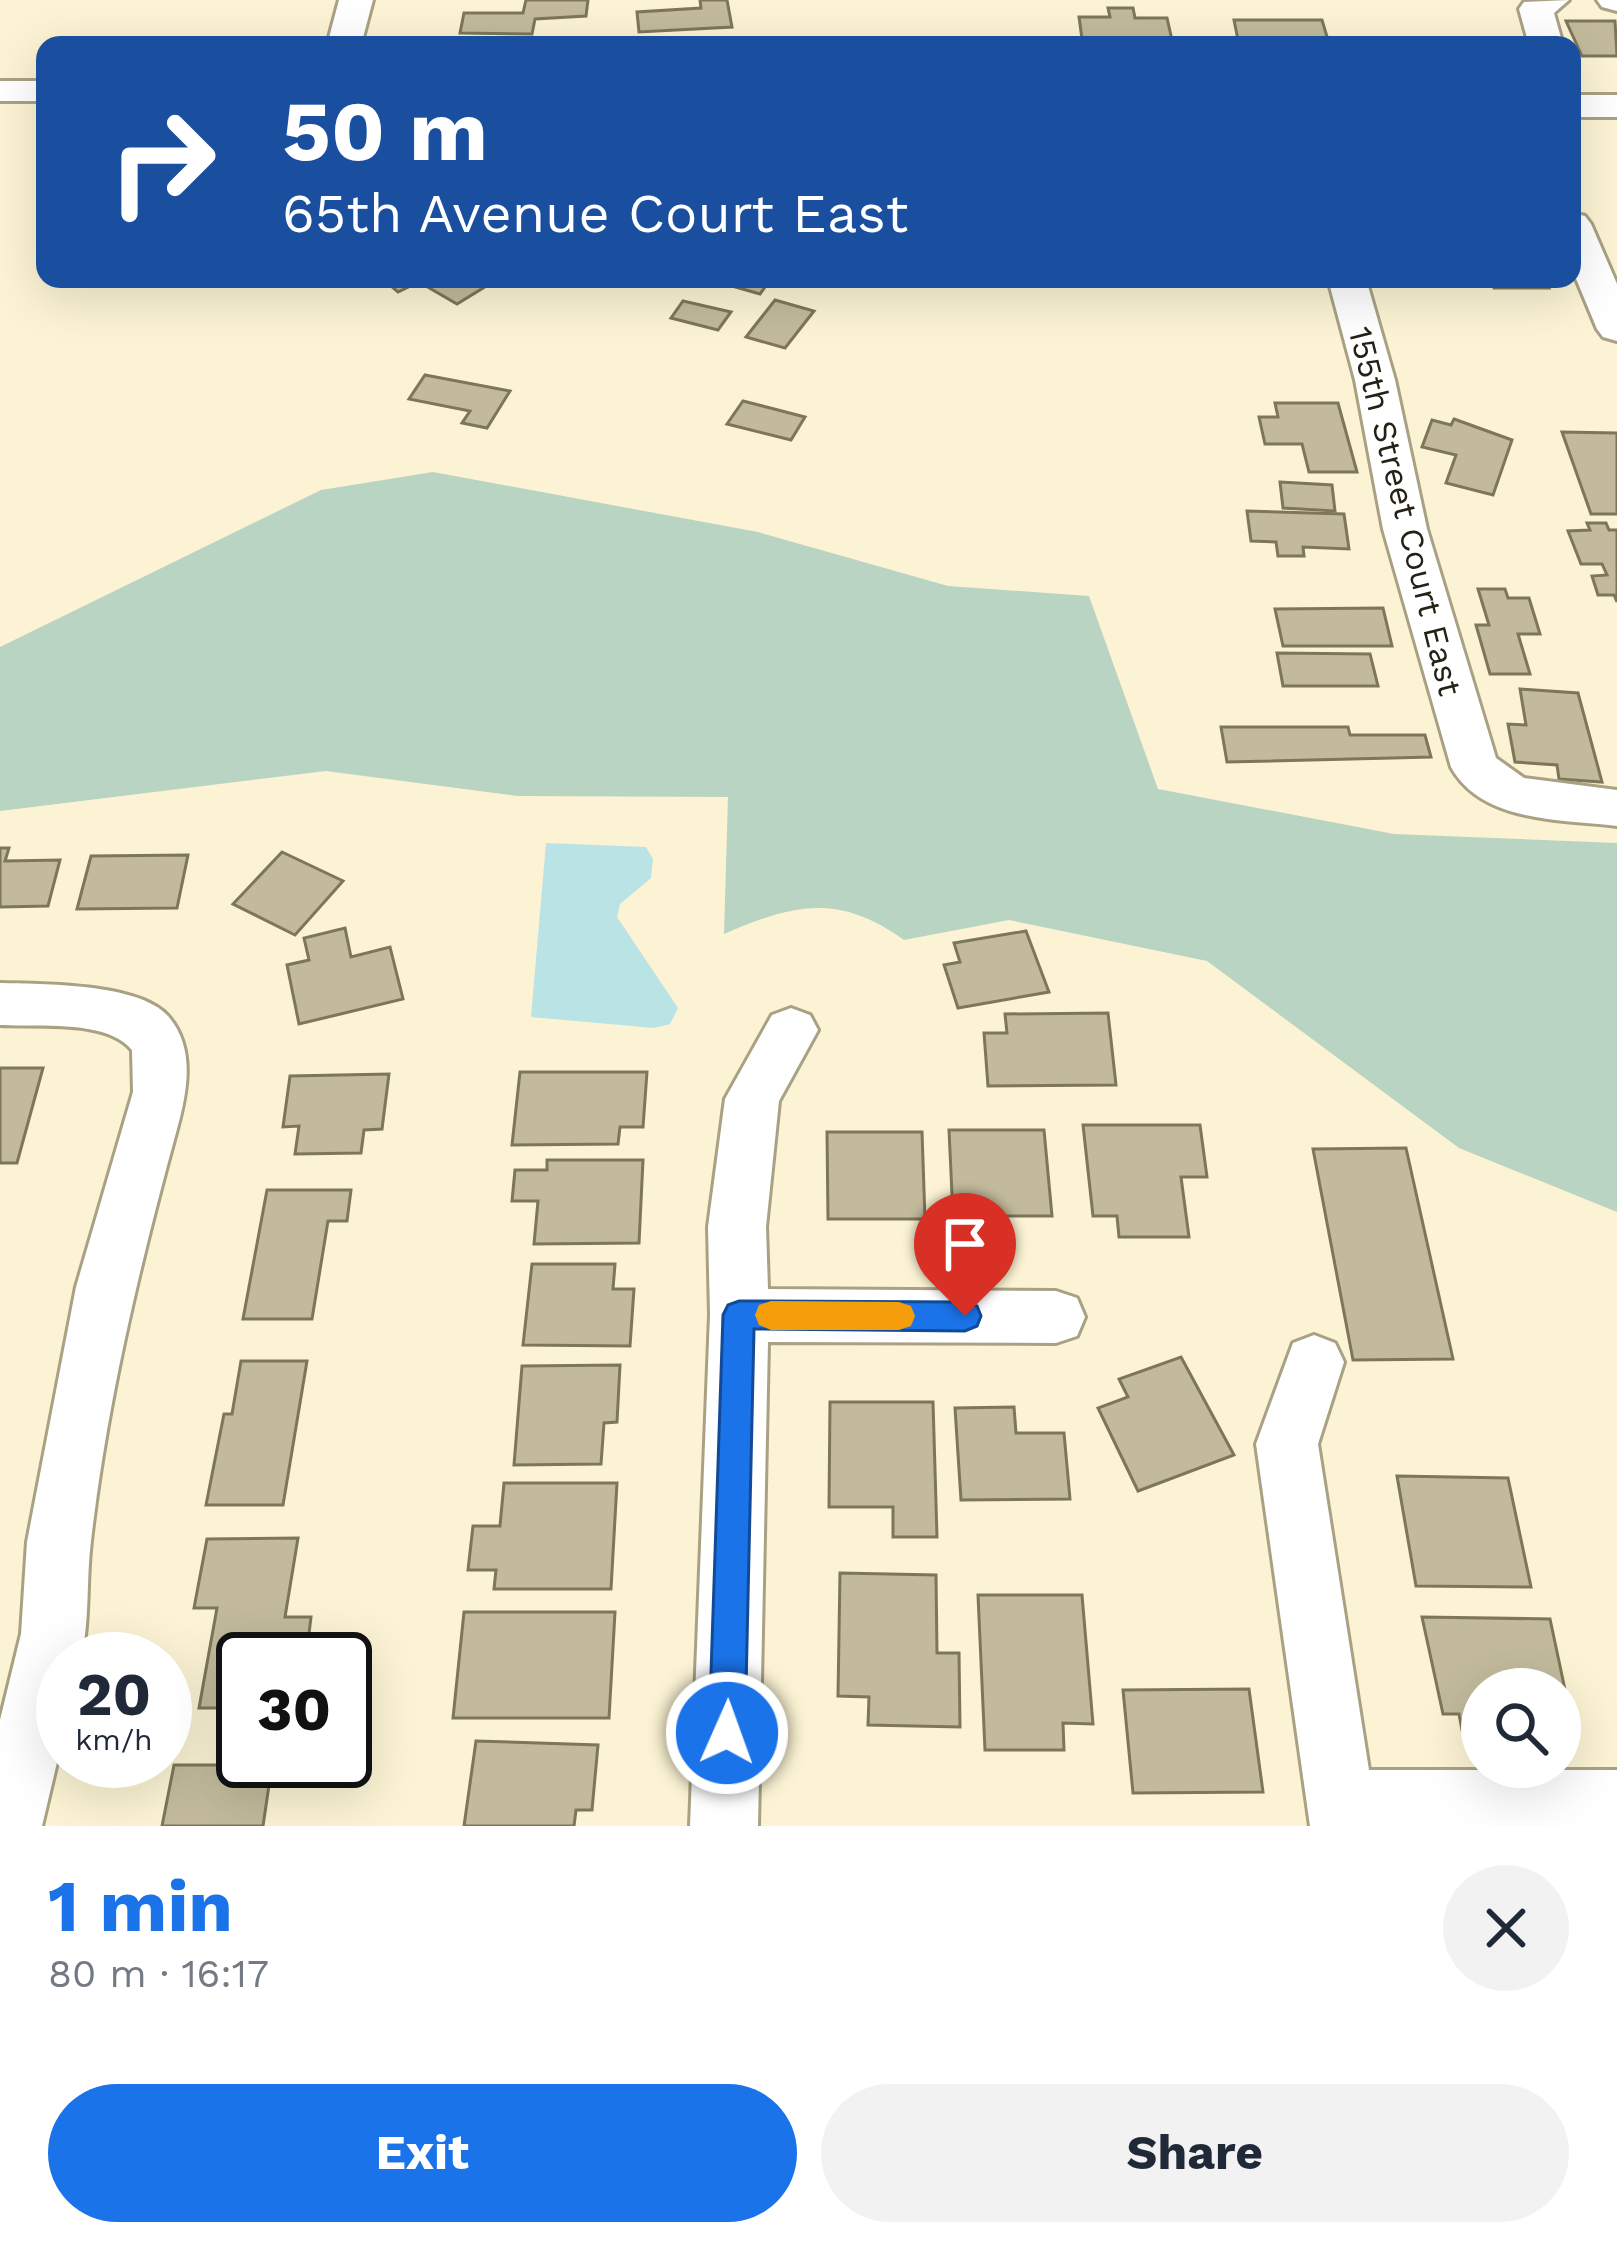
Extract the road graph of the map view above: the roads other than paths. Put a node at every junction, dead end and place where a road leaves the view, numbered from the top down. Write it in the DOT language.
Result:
graph roads {
  1 [pos="356,0"];
  2 [pos="1552,0"];
  3 [pos="346,36"];
  4 [pos="1544,36"];
  5 [pos="36,91"];
  6 [pos="0,92"];
  7 [pos="1581,106"];
  8 [pos="1617,106"];
  9 [pos="1581,245"];
  10 [pos="1350,288"];
  11 [pos="1617,329"];
  12 [pos="1617,808"];
  13 [pos="0,1004"];
  14 [pos="790,1030"];
  15 [pos="739,1315"];
  16 [pos="1056,1317"];
  17 [pos="1314,1362"];
  18 [pos="8,1798"];
  19 [pos="1617,1804"];
  20 [pos="1342,1815"];
  21 [pos="724,1826"];
  1 -- 3 [label="street"];
  2 -- 4 [label="street"];
  5 -- 6 [label="street"];
  7 -- 8 [label="street"];
  9 -- 11 [label="street"];
  10 -- 12 [label="street, 155th Street Court East"];
  13 -- 18 [label="street"];
  14 -- 15 [label="street"];
  15 -- 16 [label="street"];
  15 -- 21 [label="street"];
  17 -- 20 [label="street"];
  19 -- 20 [label="street"];
}
